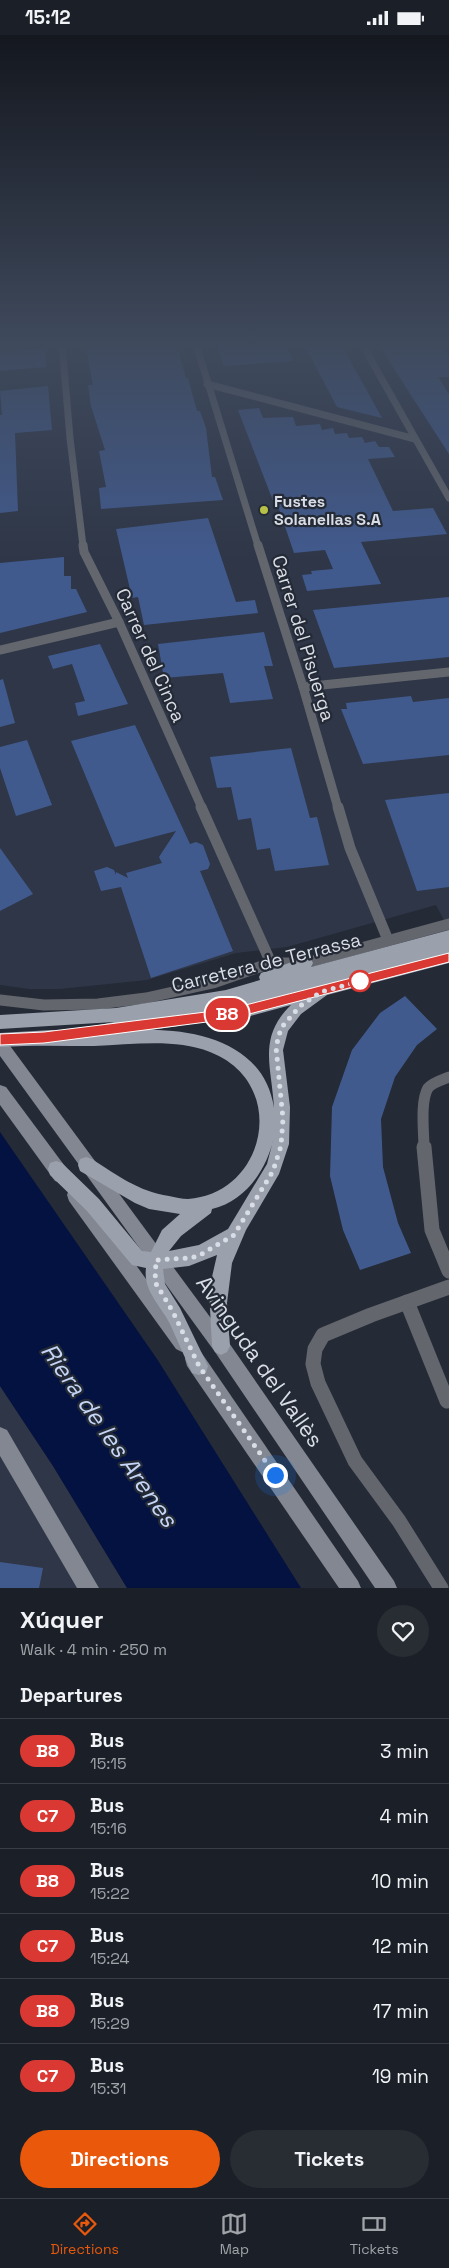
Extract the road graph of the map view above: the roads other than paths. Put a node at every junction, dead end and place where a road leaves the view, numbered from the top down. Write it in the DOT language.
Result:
graph roads {
  1 [pos="68,416"];
  2 [pos="217,416"];
  3 [pos="330,416"];
  4 [pos="402,416"];
  5 [pos="415,439"];
  6 [pos="449,498"];
  7 [pos="119,622"];
  8 [pos="0,650"];
  9 [pos="449,672"];
  10 [pos="303,687"];
  11 [pos="449,924"];
  12 [pos="449,936"];
  13 [pos="388,940"];
  14 [pos="449,947"];
  15 [pos="449,957"];
  16 [pos="271,963"];
  17 [pos="306,963"];
  18 [pos="321,992"];
  19 [pos="0,1000"];
  20 [pos="192,1001"];
  21 [pos="178,1019"];
  22 [pos="0,1022"];
  23 [pos="44,1038"];
  24 [pos="0,1040"];
  25 [pos="0,1044"];
  26 [pos="449,1077"];
  27 [pos="0,1092"];
  28 [pos="86,1165"];
  29 [pos="56,1169"];
  30 [pos="209,1204"];
  31 [pos="234,1235"];
  32 [pos="156,1260"];
  33 [pos="449,1271"];
  34 [pos="449,1287"];
  35 [pos="407,1302"];
  36 [pos="221,1346"];
  37 [pos="199,1366"];
  38 [pos="447,1401"];
  39 [pos="0,1437"];
  40 [pos="89,1588"];
  41 [pos="351,1588"];
  42 [pos="387,1588"];
  43 [pos="441,1588"];
  1 -- 7 [label="street, Carrer del Cinca"];
  2 -- 10 [label="street, Carrer del Pisuerga"];
  3 -- 5 [label="street"];
  4 -- 5 [label="street"];
  5 -- 6 [label="street"];
  7 -- 8 [label="street"];
  7 -- 16 [label="street, Carrer del Cinca"];
  9 -- 10 [label="street"];
  10 -- 13 [label="street, Carrer del Pisuerga"];
  11 -- 13 [label="street"];
  12 -- 20 [label="main road, Carretera de Terrassa"];
  13 -- 17 [label="street"];
  14 -- 21 [label="main road, Carretera de Terrassa"];
  15 -- 18 [label="main road"];
  16 -- 17 [label="street"];
  16 -- 19 [label="street"];
  17 -- 20 [label="main road"];
  18 -- 21 [label="main road"];
  18 -- 31 [label="main road"];
  20 -- 22 [label="main road, Carretera de Terrassa"];
  21 -- 23 [label="main road, Carretera de Terrassa"];
  23 -- 24 [label="main road, Carretera de Terrassa"];
  23 -- 30 [label="main road"];
  25 -- 28 [label="main road, Avinguda del Vallès"];
  26 -- 33 [label="street"];
  27 -- 29 [label="main road"];
  28 -- 30 [label="main road"];
  28 -- 32 [label="main road, Avinguda del Vallès"];
  29 -- 32 [label="main road"];
  29 -- 37 [label="main road"];
  30 -- 32 [label="main road"];
  31 -- 32 [label="main road"];
  31 -- 36 [label="main road"];
  32 -- 36 [label="main road, Avinguda del Vallès"];
  32 -- 37 [label="main road"];
  34 -- 35 [label="street"];
  35 -- 38 [label="street"];
  35 -- 43 [label="street"];
  36 -- 42 [label="main road, Avinguda del Vallès"];
  37 -- 41 [label="main road"];
  39 -- 40 [label="main road"];
}
